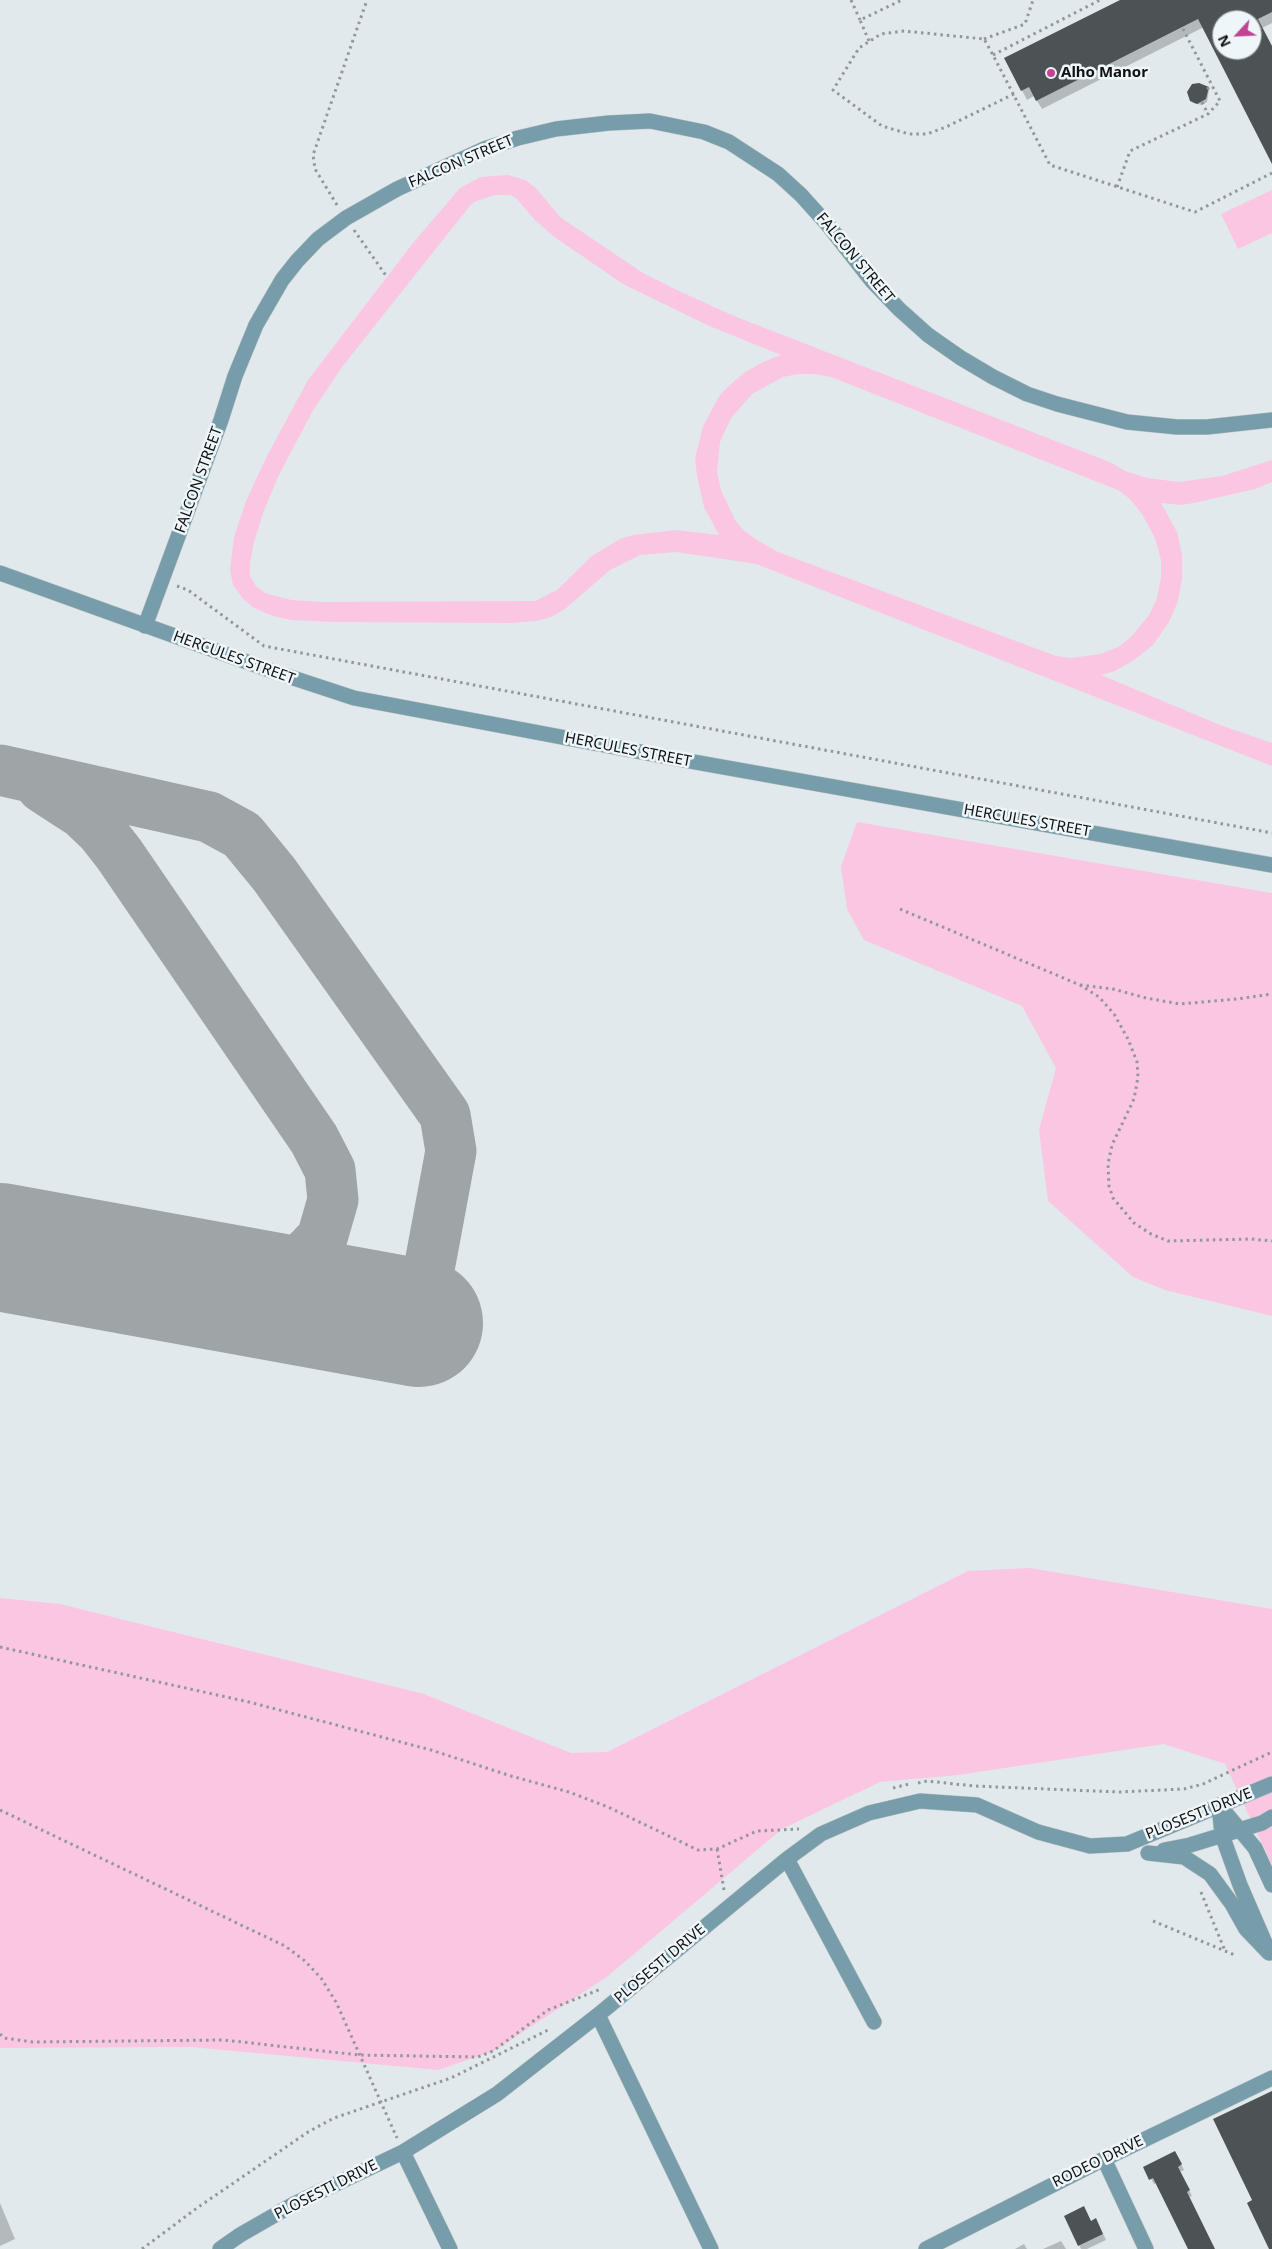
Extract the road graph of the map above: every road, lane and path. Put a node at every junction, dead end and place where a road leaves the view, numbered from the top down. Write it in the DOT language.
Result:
graph roads {
  1 [pos="367,0"];
  2 [pos="851,0"];
  3 [pos="902,0"];
  4 [pos="1033,0"];
  5 [pos="1100,0"];
  6 [pos="860,20"];
  7 [pos="1182,27"];
  8 [pos="984,38"];
  9 [pos="869,41"];
  10 [pos="993,55"];
  11 [pos="1213,86"];
  12 [pos="1207,89"];
  13 [pos="1014,94"];
  14 [pos="1202,102"];
  15 [pos="1208,114"];
  16 [pos="1272,173"];
  17 [pos="1117,187"];
  18 [pos="346,218"];
  19 [pos="387,277"];
  20 [pos="1272,420"];
  21 [pos="0,573"];
  22 [pos="162,581"];
  23 [pos="144,626"];
  24 [pos="1272,832"];
  25 [pos="1272,865"];
  26 [pos="900,909"];
  27 [pos="1080,985"];
  28 [pos="1272,994"];
  29 [pos="1272,1241"];
  30 [pos="0,1647"];
  31 [pos="1272,1784"];
  32 [pos="1219,1805"];
  33 [pos="0,1810"];
  34 [pos="1272,1817"];
  35 [pos="799,1829"];
  36 [pos="1239,1830"];
  37 [pos="1222,1835"];
  38 [pos="1127,1844"];
  39 [pos="717,1849"];
  40 [pos="1148,1852"];
  41 [pos="787,1858"];
  42 [pos="1272,1885"];
  43 [pos="1199,1888"];
  44 [pos="724,1890"];
  45 [pos="1153,1920"];
  46 [pos="1226,1952"];
  47 [pos="1237,1956"];
  48 [pos="1271,1956"];
  49 [pos="610,1985"];
  50 [pos="598,2015"];
  51 [pos="874,2022"];
  52 [pos="0,2034"];
  53 [pos="493,2050"];
  54 [pos="359,2055"];
  55 [pos="497,2056"];
  56 [pos="1272,2078"];
  57 [pos="403,2152"];
  58 [pos="1104,2159"];
  59 [pos="220,2249"];
  60 [pos="450,2249"];
  61 [pos="710,2249"];
  62 [pos="926,2249"];
  63 [pos="1146,2249"];
  1 -- 18 [label="path"];
  2 -- 6 [label="path"];
  3 -- 6 [label="path"];
  4 -- 8 [label="path"];
  5 -- 10 [label="path"];
  6 -- 9 [label="path"];
  7 -- 11 [label="path"];
  8 -- 9 [label="path"];
  8 -- 10 [label="path"];
  9 -- 13 [label="path"];
  10 -- 13 [label="path"];
  11 -- 12 [label="path"];
  11 -- 15 [label="path"];
  13 -- 17 [label="path"];
  14 -- 15 [label="path"];
  15 -- 17 [label="path"];
  16 -- 17 [label="path"];
  18 -- 19 [label="path"];
  18 -- 20 [label="street, FALCON STREET"];
  18 -- 22 [label="street, FALCON STREET"];
  21 -- 23 [label="street, HERCULES STREET"];
  22 -- 23 [label="street, FALCON STREET"];
  22 -- 24 [label="path"];
  23 -- 25 [label="street, HERCULES STREET"];
  26 -- 27 [label="path"];
  27 -- 28 [label="path"];
  27 -- 29 [label="path"];
  30 -- 39 [label="path"];
  31 -- 32 [label="street, PLOSESTI DRIVE"];
  32 -- 36 [label="street"];
  32 -- 37 [label="street"];
  32 -- 38 [label="street, PLOSESTI DRIVE"];
  33 -- 54 [label="path"];
  34 -- 36 [label="street, PLOSESTI DRIVE"];
  35 -- 39 [label="path"];
  36 -- 37 [label="street, PLOSESTI DRIVE"];
  36 -- 42 [label="street"];
  37 -- 40 [label="street, PLOSESTI DRIVE"];
  37 -- 48 [label="street"];
  38 -- 40 [label="street, PLOSESTI DRIVE"];
  38 -- 41 [label="street, PLOSESTI DRIVE"];
  39 -- 44 [label="path"];
  40 -- 48 [label="street"];
  41 -- 50 [label="street, PLOSESTI DRIVE"];
  41 -- 51 [label="street"];
  43 -- 46 [label="path"];
  45 -- 46 [label="path"];
  46 -- 47 [label="path"];
  49 -- 53 [label="path"];
  50 -- 57 [label="street, PLOSESTI DRIVE"];
  50 -- 61 [label="street"];
  52 -- 54 [label="path"];
  53 -- 54 [label="path"];
  53 -- 55 [label="path"];
  54 -- 57 [label="path"];
  56 -- 58 [label="street, RODEO DRIVE"];
  57 -- 59 [label="street, PLOSESTI DRIVE"];
  57 -- 60 [label="street"];
  58 -- 62 [label="street, RODEO DRIVE"];
  58 -- 63 [label="street"];
}
